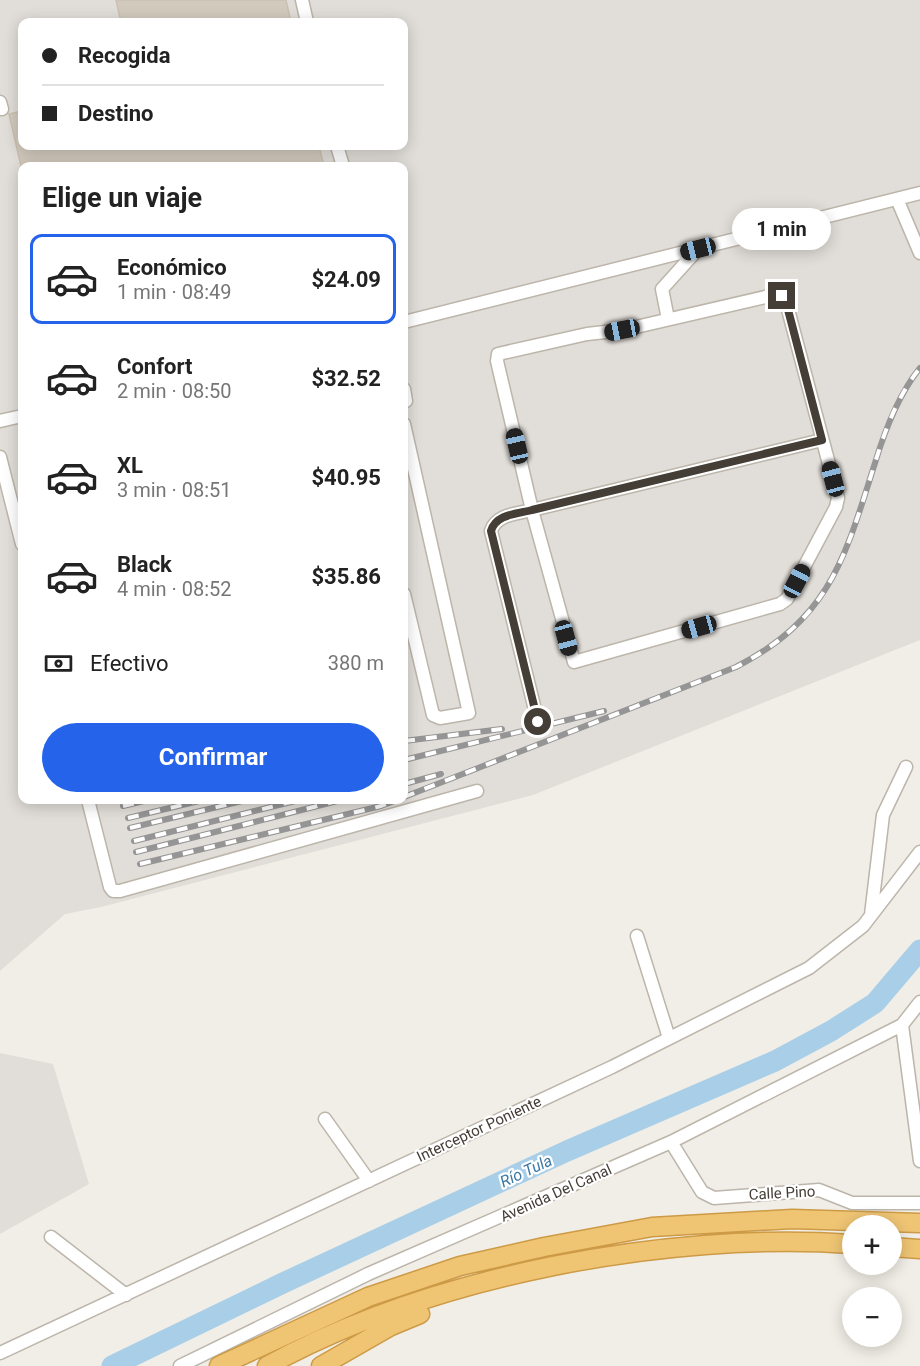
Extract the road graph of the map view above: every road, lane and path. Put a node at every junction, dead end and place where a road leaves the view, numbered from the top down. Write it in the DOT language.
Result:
graph roads {
  1 [pos="302,0"];
  2 [pos="307,18"];
  3 [pos="920,193"];
  4 [pos="897,199"];
  5 [pos="698,249"];
  6 [pos="920,253"];
  7 [pos="668,319"];
  8 [pos="408,321"];
  9 [pos="18,417"];
  10 [pos="0,421"];
  11 [pos="822,440"];
  12 [pos="408,442"];
  13 [pos="0,457"];
  14 [pos="532,510"];
  15 [pos="18,528"];
  16 [pos="408,611"];
  17 [pos="538,722"];
  18 [pos="906,767"];
  19 [pos="477,791"];
  20 [pos="89,804"];
  21 [pos="920,852"];
  22 [pos="871,916"];
  23 [pos="637,936"];
  24 [pos="920,1002"];
  25 [pos="902,1025"];
  26 [pos="669,1038"];
  27 [pos="325,1119"];
  28 [pos="671,1142"];
  29 [pos="920,1161"];
  30 [pos="369,1181"];
  31 [pos="920,1203"];
  32 [pos="920,1223"];
  33 [pos="51,1237"];
  34 [pos="842,1243"];
  35 [pos="902,1248"];
  36 [pos="920,1249"];
  37 [pos="558,1265"];
  38 [pos="126,1295"];
  39 [pos="0,1353"];
  40 [pos="180,1366"];
  41 [pos="219,1366"];
  42 [pos="267,1366"];
  43 [pos="321,1366"];
  1 -- 2 [label="street"];
  3 -- 4 [label="street"];
  4 -- 5 [label="street"];
  4 -- 6 [label="street"];
  5 -- 7 [label="street"];
  5 -- 8 [label="street"];
  7 -- 11 [label="street"];
  7 -- 14 [label="street"];
  9 -- 10 [label="street"];
  11 -- 14 [label="street"];
  11 -- 14 [label="street"];
  12 -- 16 [label="street"];
  13 -- 15 [label="street"];
  14 -- 17 [label="street"];
  18 -- 22 [label="street"];
  19 -- 20 [label="street"];
  21 -- 22 [label="street, Interceptor Poniente"];
  22 -- 26 [label="street, Interceptor Poniente"];
  23 -- 26 [label="street"];
  24 -- 25 [label="street, Avenida Del Canal"];
  25 -- 28 [label="street, Avenida Del Canal"];
  25 -- 29 [label="street"];
  26 -- 30 [label="street, Interceptor Poniente"];
  27 -- 30 [label="street"];
  28 -- 31 [label="street, Calle Pino"];
  28 -- 40 [label="street, Avenida Del Canal"];
  30 -- 38 [label="street, Interceptor Poniente"];
  32 -- 41 [label="highway"];
  33 -- 38 [label="street"];
  34 -- 37 [label="highway"];
  35 -- 36 [label="highway"];
  37 -- 42 [label="highway"];
  37 -- 43 [label="highway"];
  38 -- 39 [label="street, Interceptor Poniente"];
}
